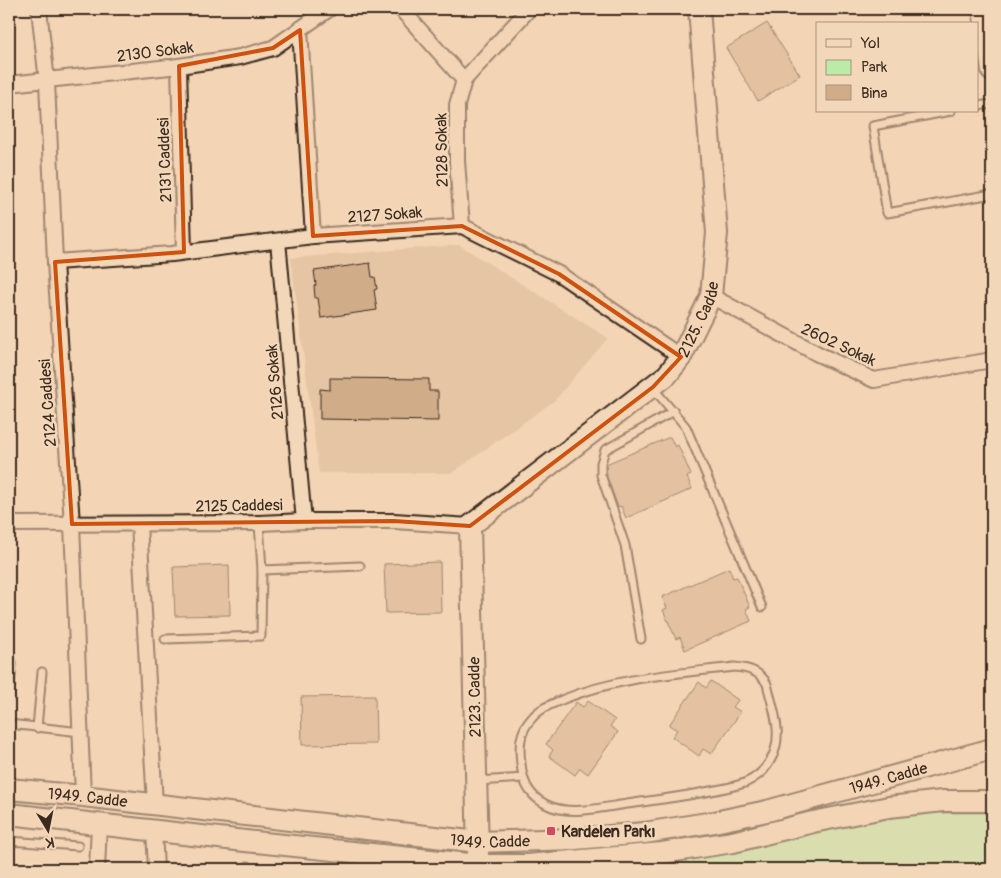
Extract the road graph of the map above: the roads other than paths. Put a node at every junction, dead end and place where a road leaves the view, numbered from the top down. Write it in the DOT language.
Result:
graph roads {
  1 [pos="39,9"];
  2 [pos="329,9"];
  3 [pos="401,9"];
  4 [pos="529,9"];
  5 [pos="699,9"];
  6 [pos="983,9"];
  7 [pos="300,30"];
  8 [pos="179,66"];
  9 [pos="992,71"];
  10 [pos="464,80"];
  11 [pos="47,82"];
  12 [pos="9,84"];
  13 [pos="992,104"];
  14 [pos="978,106"];
  15 [pos="946,112"];
  16 [pos="992,194"];
  17 [pos="462,226"];
  18 [pos="313,236"];
  19 [pos="278,240"];
  20 [pos="184,252"];
  21 [pos="55,262"];
  22 [pos="711,296"];
  23 [pos="682,357"];
  24 [pos="992,360"];
  25 [pos="653,388"];
  26 [pos="674,411"];
  27 [pos="304,521"];
  28 [pos="259,523"];
  29 [pos="9,524"];
  30 [pos="72,524"];
  31 [pos="139,524"];
  32 [pos="470,526"];
  33 [pos="360,566"];
  34 [pos="262,570"];
  35 [pos="762,607"];
  36 [pos="165,639"];
  37 [pos="641,639"];
  38 [pos="9,656"];
  39 [pos="42,672"];
  40 [pos="9,697"];
  41 [pos="9,724"];
  42 [pos="37,728"];
  43 [pos="80,732"];
  44 [pos="992,749"];
  45 [pos="523,778"];
  46 [pos="476,781"];
  47 [pos="9,789"];
  48 [pos="83,796"];
  49 [pos="992,801"];
  50 [pos="155,804"];
  51 [pos="9,814"];
  52 [pos="99,824"];
  53 [pos="154,830"];
  54 [pos="9,841"];
  55 [pos="478,842"];
  56 [pos="78,846"];
  57 [pos="479,867"];
  58 [pos="97,869"];
  59 [pos="156,869"];
  1 -- 11 [label="street, 2124 Caddesi"];
  2 -- 7 [label="street, 2130 Sokak"];
  3 -- 10 [label="street"];
  4 -- 10 [label="street, 2128 Sokak"];
  5 -- 22 [label="street, 2125. Cadde"];
  6 -- 9 [label="street"];
  7 -- 8 [label="street, 2130 Sokak"];
  7 -- 18 [label="street"];
  8 -- 11 [label="street, 2130 Sokak"];
  8 -- 20 [label="street, 2131 Caddesi"];
  10 -- 17 [label="street, 2128 Sokak"];
  11 -- 12 [label="street, 2130 Sokak"];
  11 -- 21 [label="street, 2124 Caddesi"];
  13 -- 14 [label="lane"];
  15 -- 16 [label="lane"];
  17 -- 18 [label="street, 2127 Sokak"];
  17 -- 23 [label="street"];
  18 -- 19 [label="street, 2127 Sokak"];
  19 -- 20 [label="street, 2127 Sokak"];
  19 -- 27 [label="street, 2126 Sokak"];
  20 -- 21 [label="street, 2127 Sokak"];
  21 -- 30 [label="street, 2124 Caddesi"];
  22 -- 23 [label="street, 2125. Cadde"];
  22 -- 24 [label="street, 2602 Sokak"];
  23 -- 25 [label="street, 2125. Cadde"];
  25 -- 26 [label="lane"];
  25 -- 32 [label="street, 2125. Cadde"];
  26 -- 35 [label="lane"];
  26 -- 37 [label="lane"];
  27 -- 28 [label="street, 2125 Caddesi"];
  27 -- 32 [label="street, 2125 Caddesi"];
  28 -- 31 [label="street, 2125 Caddesi"];
  28 -- 34 [label="lane"];
  29 -- 30 [label="street, 2125 Caddesi"];
  30 -- 31 [label="street, 2125 Caddesi"];
  30 -- 43 [label="street, 2124 Caddesi"];
  31 -- 50 [label="street"];
  32 -- 46 [label="street, 2123. Cadde"];
  33 -- 34 [label="lane"];
  34 -- 36 [label="lane"];
  38 -- 40 [label="lane"];
  39 -- 42 [label="lane"];
  41 -- 42 [label="lane"];
  42 -- 43 [label="lane"];
  43 -- 48 [label="street, 2124 Caddesi"];
  44 -- 55 [label="street, 1949. Cadde"];
  45 -- 45 [label="lane"];
  45 -- 46 [label="lane"];
  46 -- 55 [label="street, 2123. Cadde"];
  47 -- 48 [label="street, 1949. Cadde"];
  48 -- 50 [label="street, 1949. Cadde"];
  49 -- 57 [label="street, 1949. Cadde"];
  50 -- 55 [label="street, 1949. Cadde"];
  51 -- 52 [label="street, 1949. Cadde"];
  52 -- 53 [label="street, 1949. Cadde"];
  52 -- 58 [label="street"];
  53 -- 57 [label="street, 1949. Cadde"];
  53 -- 59 [label="street"];
  54 -- 56 [label="lane"];
  55 -- 57 [label="street, 2123. Cadde"];
}
